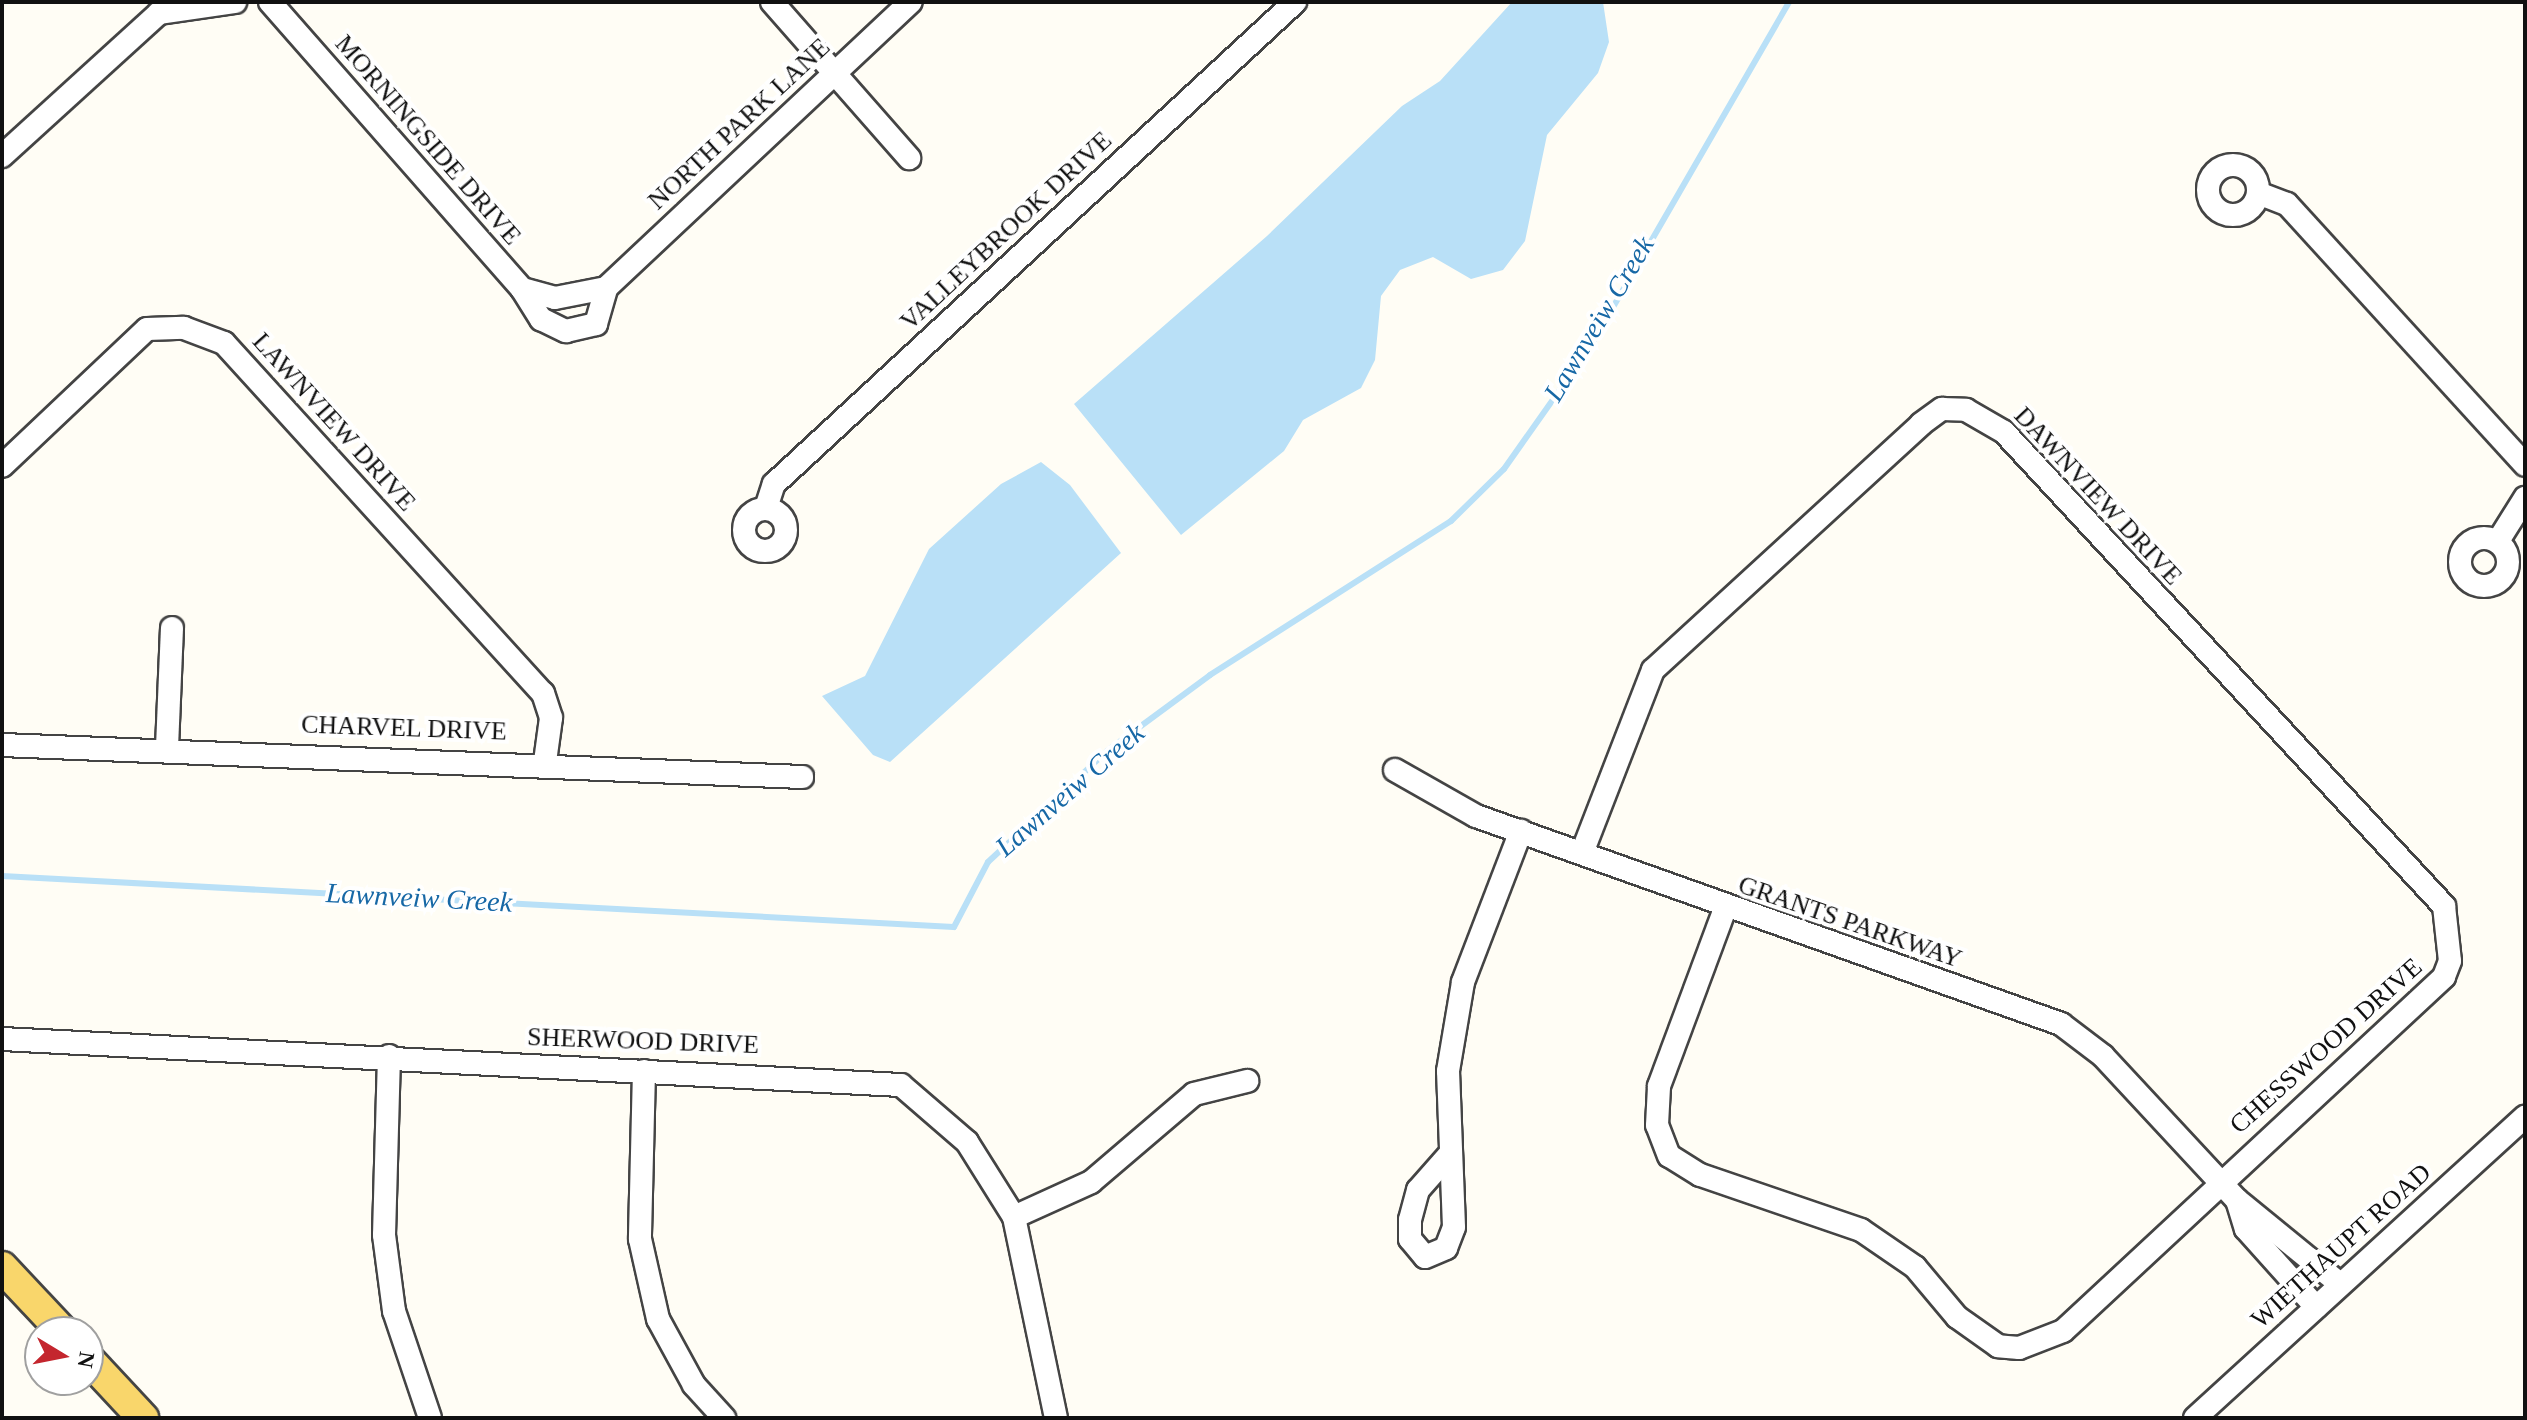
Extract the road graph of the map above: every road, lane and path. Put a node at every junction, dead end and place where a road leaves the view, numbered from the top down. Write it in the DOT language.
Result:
graph roads {
  1 [pos="235,2"];
  2 [pos="270,2"];
  3 [pos="772,2"];
  4 [pos="911,2"];
  5 [pos="1295,2"];
  6 [pos="833,73"];
  7 [pos="2,156"];
  8 [pos="909,158"];
  9 [pos="2258,193"];
  10 [pos="606,288"];
  11 [pos="522,289"];
  12 [pos="2525,465"];
  13 [pos="2,466"];
  14 [pos="2525,498"];
  15 [pos="766,508"];
  16 [pos="2498,541"];
  17 [pos="172,628"];
  18 [pos="2,745"];
  19 [pos="167,747"];
  20 [pos="545,762"];
  21 [pos="1395,770"];
  22 [pos="802,777"];
  23 [pos="1521,831"];
  24 [pos="1582,853"];
  25 [pos="1725,909"];
  26 [pos="2449,942"];
  27 [pos="2,1039"];
  28 [pos="389,1056"];
  29 [pos="644,1071"];
  30 [pos="1247,1081"];
  31 [pos="2525,1117"];
  32 [pos="1448,1156"];
  33 [pos="2218,1180"];
  34 [pos="2237,1200"];
  35 [pos="1014,1217"];
  36 [pos="2,1267"];
  37 [pos="2340,1284"];
  38 [pos="2316,1307"];
  39 [pos="48,1316"];
  40 [pos="104,1376"];
  41 [pos="143,1418"];
  42 [pos="430,1418"];
  43 [pos="724,1418"];
  44 [pos="1056,1418"];
  45 [pos="2195,1418"];
  1 -- 7 [label="street"];
  2 -- 11 [label="street, MORNINGSIDE DRIVE"];
  3 -- 6 [label="street"];
  4 -- 6 [label="street, NORTH PARK LANE"];
  5 -- 15 [label="street, VALLEYBROOK DRIVE"];
  6 -- 8 [label="street"];
  6 -- 10 [label="street, NORTH PARK LANE"];
  9 -- 12 [label="street"];
  10 -- 11 [label="street"];
  10 -- 11 [label="street, NORTH PARK LANE"];
  13 -- 20 [label="street, LAWNVIEW DRIVE"];
  14 -- 16 [label="street"];
  17 -- 19 [label="street"];
  18 -- 19 [label="street, CHARVEL DRIVE"];
  19 -- 20 [label="street, CHARVEL DRIVE"];
  20 -- 22 [label="street, CHARVEL DRIVE"];
  21 -- 23 [label="street, GRANTS PARKWAY"];
  23 -- 24 [label="street, GRANTS PARKWAY"];
  23 -- 32 [label="street"];
  24 -- 25 [label="street, GRANTS PARKWAY"];
  24 -- 26 [label="street, DAWNVIEW DRIVE"];
  25 -- 33 [label="street, GRANTS PARKWAY"];
  25 -- 33 [label="street, CHESSWOOD DRIVE"];
  26 -- 33 [label="street, CHESSWOOD DRIVE"];
  27 -- 28 [label="street, SHERWOOD DRIVE"];
  28 -- 29 [label="street, SHERWOOD DRIVE"];
  28 -- 42 [label="street"];
  29 -- 35 [label="street, SHERWOOD DRIVE"];
  29 -- 43 [label="street"];
  30 -- 35 [label="street"];
  31 -- 37 [label="street, WIETHAUPT ROAD"];
  33 -- 34 [label="street, GRANTS PARKWAY"];
  34 -- 37 [label="street, GRANTS PARKWAY"];
  34 -- 38 [label="street, GRANTS PARKWAY"];
  35 -- 44 [label="street, SHERWOOD DRIVE"];
  36 -- 39 [label="main road"];
  37 -- 38 [label="street, WIETHAUPT ROAD"];
  38 -- 45 [label="street, WIETHAUPT ROAD"];
  40 -- 41 [label="main road"];
}
